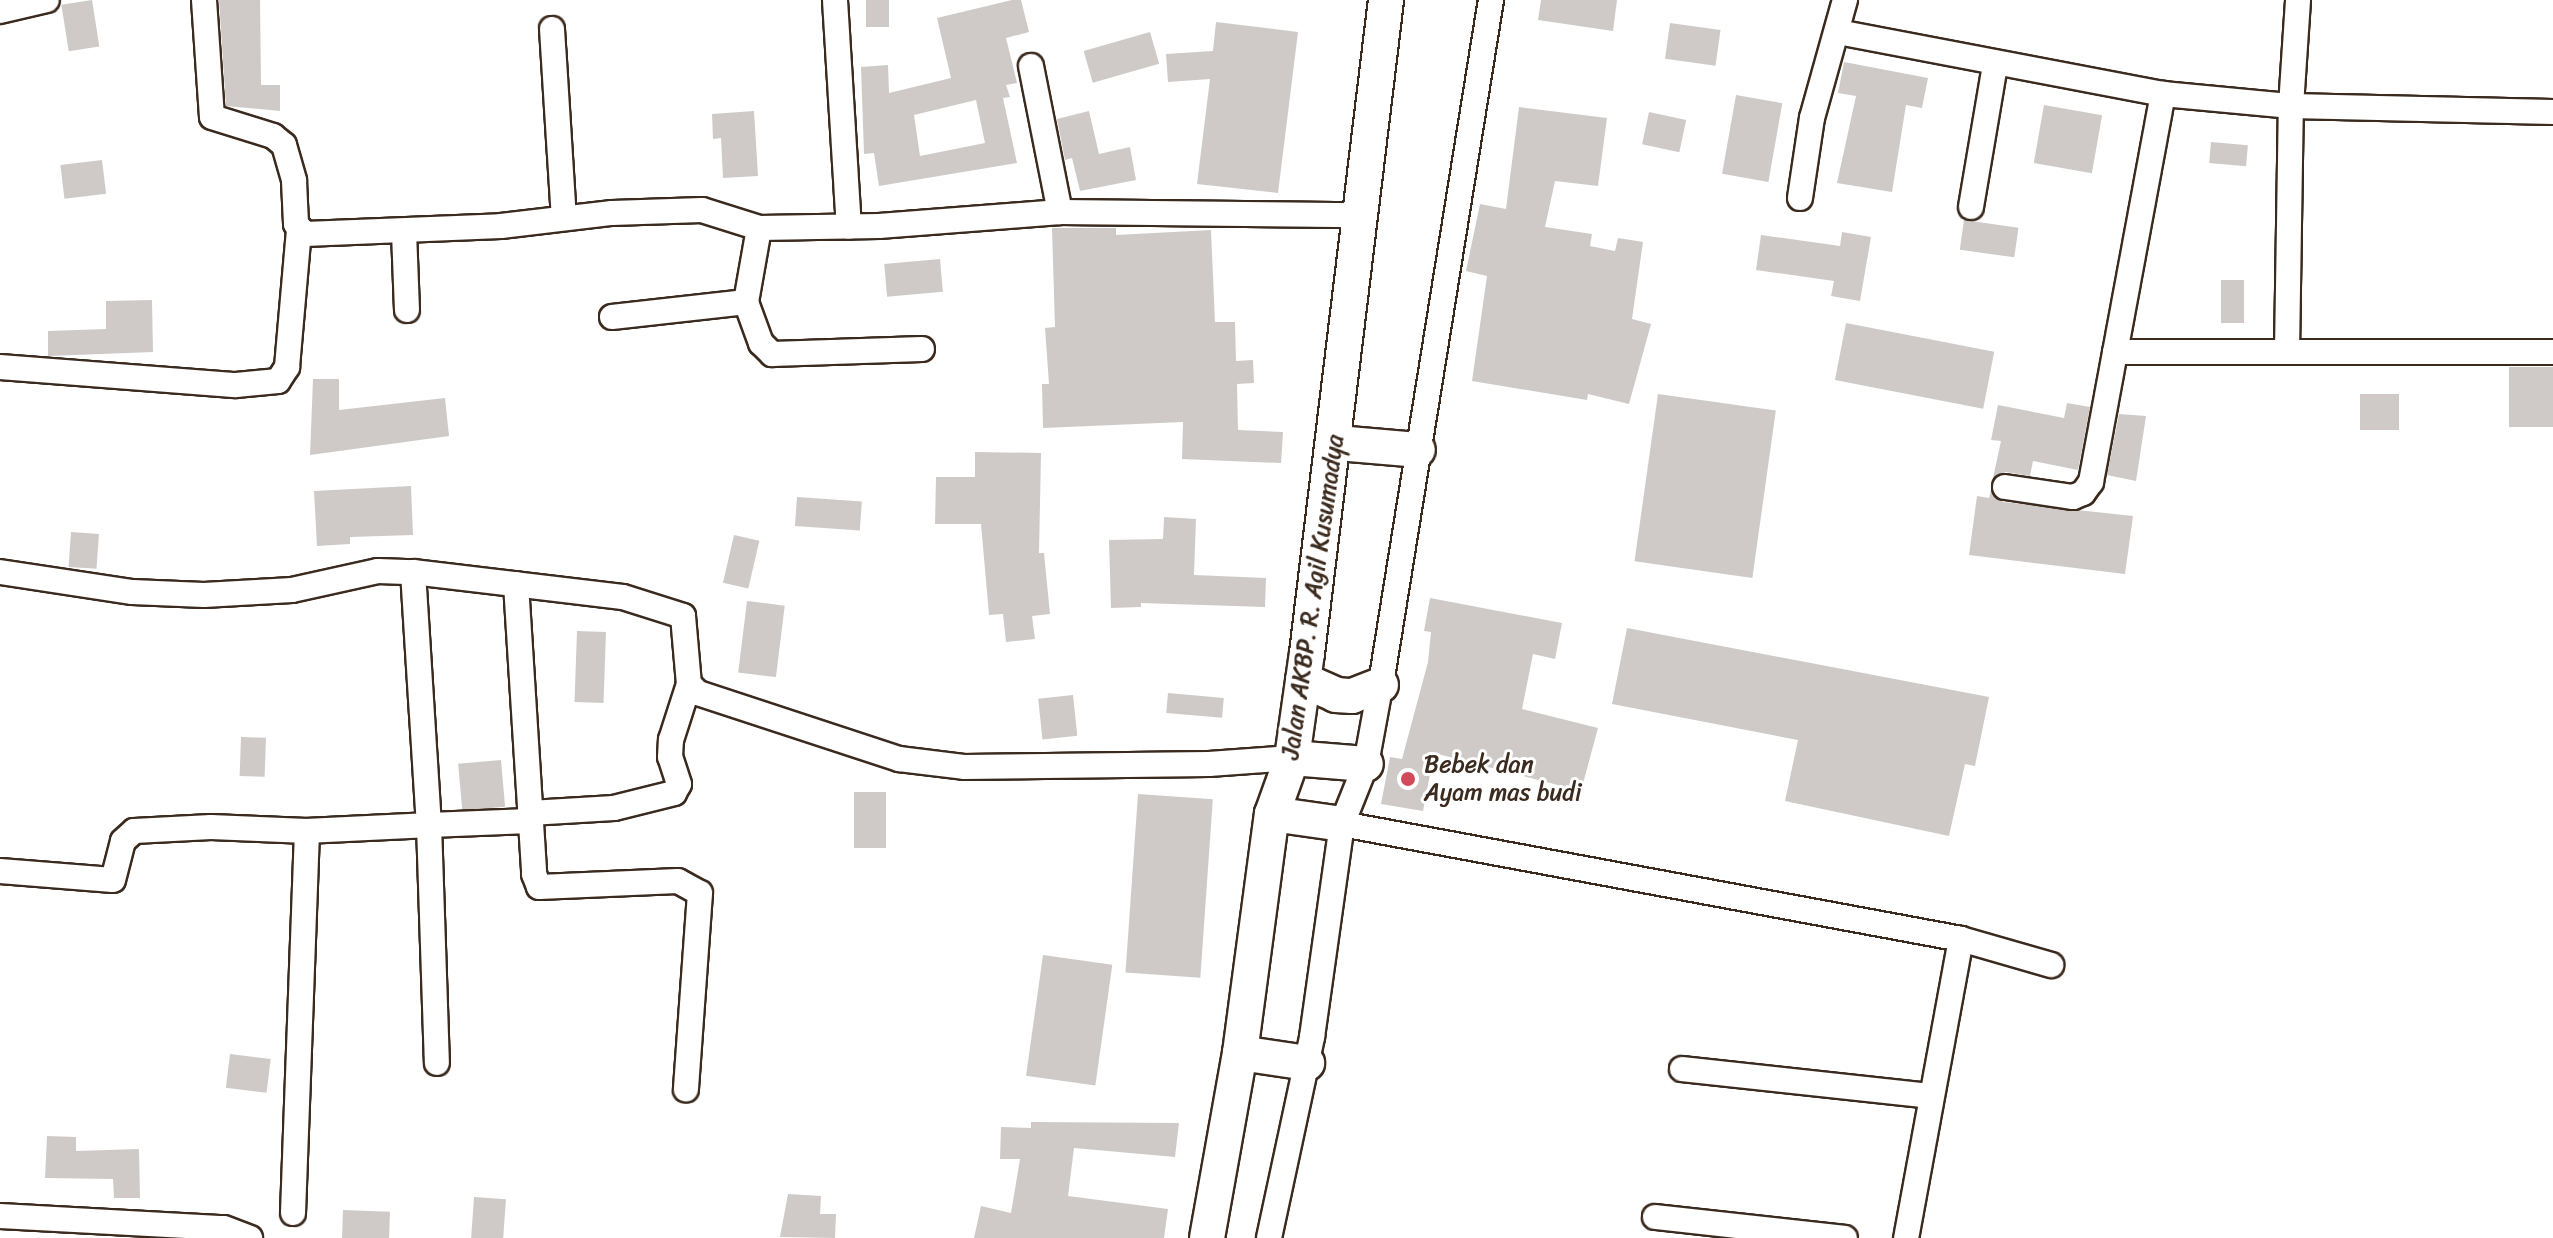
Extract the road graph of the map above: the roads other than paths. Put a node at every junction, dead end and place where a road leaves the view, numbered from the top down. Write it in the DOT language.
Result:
graph roads {
  1 [pos="47,0"];
  2 [pos="204,0"];
  3 [pos="835,0"];
  4 [pos="1386,0"];
  5 [pos="1491,0"];
  6 [pos="1845,0"];
  7 [pos="2298,0"];
  8 [pos="0,11"];
  9 [pos="552,29"];
  10 [pos="1838,32"];
  11 [pos="1995,65"];
  12 [pos="1031,66"];
  13 [pos="2163,94"];
  14 [pos="2291,106"];
  15 [pos="2553,112"];
  16 [pos="1800,198"];
  17 [pos="1971,207"];
  18 [pos="1060,212"];
  19 [pos="1360,215"];
  20 [pos="564,218"];
  21 [pos="849,227"];
  22 [pos="759,228"];
  23 [pos="299,229"];
  24 [pos="404,232"];
  25 [pos="746,302"];
  26 [pos="407,310"];
  27 [pos="612,317"];
  28 [pos="922,349"];
  29 [pos="2115,352"];
  30 [pos="2287,352"];
  31 [pos="2553,352"];
  32 [pos="0,367"];
  33 [pos="1337,443"];
  34 [pos="1418,450"];
  35 [pos="2005,487"];
  36 [pos="0,572"];
  37 [pos="413,572"];
  38 [pos="516,584"];
  39 [pos="1303,680"];
  40 [pos="689,684"];
  41 [pos="1381,685"];
  42 [pos="1292,758"];
  43 [pos="1366,764"];
  44 [pos="1272,814"];
  45 [pos="530,817"];
  46 [pos="1342,824"];
  47 [pos="429,825"];
  48 [pos="307,831"];
  49 [pos="0,871"];
  50 [pos="1961,939"];
  51 [pos="2051,965"];
  52 [pos="1240,1053"];
  53 [pos="437,1063"];
  54 [pos="1307,1063"];
  55 [pos="1682,1069"];
  56 [pos="686,1090"];
  57 [pos="1932,1096"];
  58 [pos="293,1213"];
  59 [pos="0,1216"];
  60 [pos="1655,1217"];
  61 [pos="250,1238"];
  62 [pos="1207,1238"];
  63 [pos="1269,1238"];
  64 [pos="1845,1238"];
  65 [pos="1906,1238"];
  1 -- 8 [label="street"];
  2 -- 23 [label="street"];
  3 -- 21 [label="street"];
  4 -- 19 [label="main road, Jalan AKBP. R. Agil Kusumadya"];
  5 -- 34 [label="street"];
  6 -- 10 [label="street"];
  7 -- 14 [label="street"];
  9 -- 20 [label="street"];
  10 -- 11 [label="street"];
  10 -- 16 [label="street"];
  11 -- 13 [label="street"];
  11 -- 17 [label="street"];
  12 -- 18 [label="street"];
  13 -- 14 [label="street"];
  13 -- 29 [label="street"];
  14 -- 15 [label="street"];
  14 -- 30 [label="street"];
  18 -- 19 [label="street"];
  18 -- 21 [label="street"];
  19 -- 33 [label="main road, Jalan AKBP. R. Agil Kusumadya"];
  20 -- 22 [label="street"];
  20 -- 24 [label="street"];
  21 -- 22 [label="street"];
  22 -- 25 [label="street"];
  23 -- 24 [label="street"];
  23 -- 32 [label="street"];
  24 -- 26 [label="street"];
  25 -- 27 [label="street"];
  25 -- 28 [label="street"];
  29 -- 30 [label="street"];
  29 -- 35 [label="street"];
  30 -- 31 [label="street"];
  33 -- 34 [label="main road"];
  33 -- 39 [label="main road, Jalan AKBP. R. Agil Kusumadya"];
  34 -- 41 [label="street"];
  36 -- 37 [label="street"];
  37 -- 38 [label="street"];
  37 -- 47 [label="street"];
  38 -- 40 [label="street"];
  38 -- 45 [label="street"];
  39 -- 41 [label="main road"];
  39 -- 42 [label="main road, Jalan AKBP. R. Agil Kusumadya"];
  40 -- 42 [label="street"];
  40 -- 45 [label="street"];
  41 -- 43 [label="street"];
  42 -- 43 [label="main road"];
  42 -- 44 [label="main road, Jalan AKBP. R. Agil Kusumadya"];
  43 -- 46 [label="street"];
  44 -- 46 [label="main road"];
  44 -- 52 [label="main road, Jalan AKBP. R. Agil Kusumadya"];
  45 -- 47 [label="street"];
  45 -- 56 [label="street"];
  46 -- 50 [label="street"];
  46 -- 54 [label="street"];
  47 -- 48 [label="street"];
  47 -- 53 [label="street"];
  48 -- 49 [label="street"];
  48 -- 58 [label="street"];
  50 -- 51 [label="street"];
  50 -- 57 [label="street"];
  52 -- 54 [label="main road"];
  52 -- 62 [label="main road, Jalan AKBP. R. Agil Kusumadya"];
  54 -- 63 [label="street"];
  55 -- 57 [label="street"];
  57 -- 65 [label="street"];
  59 -- 61 [label="street"];
  60 -- 64 [label="street"];
}
